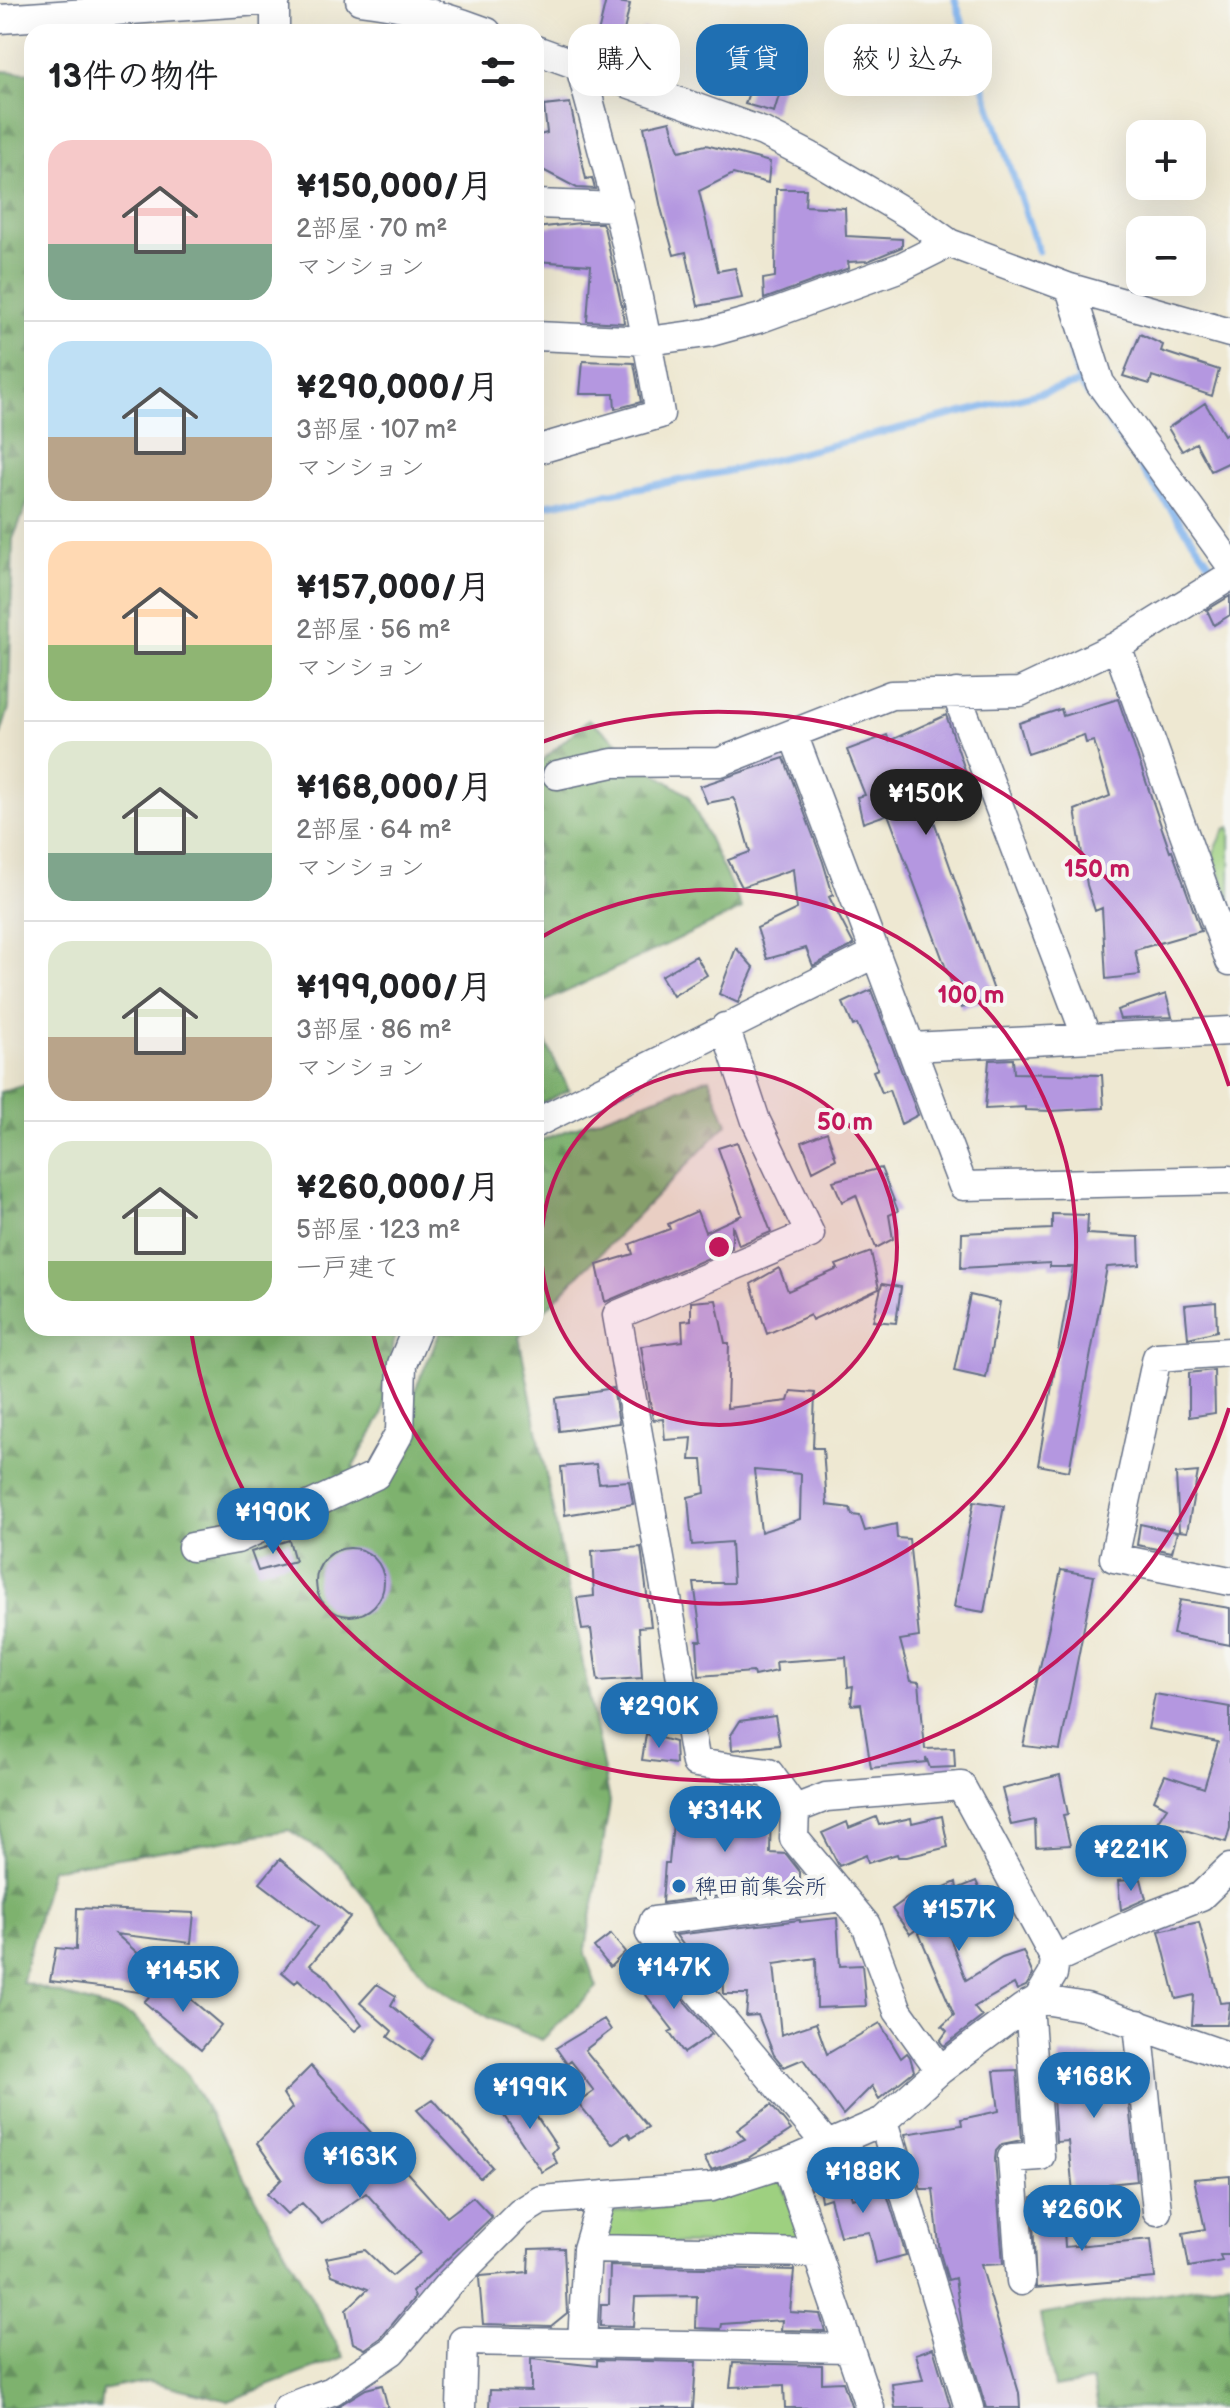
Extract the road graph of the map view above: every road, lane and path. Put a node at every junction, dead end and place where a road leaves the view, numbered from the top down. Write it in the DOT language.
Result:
graph roads {
  1 [pos="276,0"];
  2 [pos="360,0"];
  3 [pos="0,19"];
  4 [pos="275,24"];
  5 [pos="466,24"];
  6 [pos="544,53"];
  7 [pos="568,62"];
  8 [pos="588,96"];
  9 [pos="662,96"];
  10 [pos="544,204"];
  11 [pos="619,207"];
  12 [pos="949,243"];
  13 [pos="1070,288"];
  14 [pos="1230,333"];
  15 [pos="544,336"];
  16 [pos="648,341"];
  17 [pos="544,448"];
  18 [pos="1230,564"];
  19 [pos="1230,576"];
  20 [pos="1117,646"];
  21 [pos="956,693"];
  22 [pos="793,734"];
  23 [pos="557,775"];
  24 [pos="876,953"];
  25 [pos="1230,961"];
  26 [pos="725,1027"];
  27 [pos="1230,1031"];
  28 [pos="1087,1038"];
  29 [pos="911,1047"];
  30 [pos="544,1119"];
  31 [pos="1230,1180"];
  32 [pos="414,1336"];
  33 [pos="1230,1352"];
  34 [pos="192,1547"];
  35 [pos="1230,1581"];
  36 [pos="795,1809"];
  37 [pos="1230,1868"];
  38 [pos="843,1897"];
  39 [pos="1055,1959"];
  40 [pos="1034,2002"];
  41 [pos="1138,2024"];
  42 [pos="1230,2057"];
  43 [pos="940,2070"];
  44 [pos="883,2121"];
  45 [pos="827,2145"];
  46 [pos="786,2163"];
  47 [pos="603,2195"];
  48 [pos="1157,2211"];
  49 [pos="587,2249"];
  50 [pos="816,2253"];
  51 [pos="1021,2281"];
  52 [pos="582,2343"];
  53 [pos="849,2348"];
  54 [pos="287,2408"];
  55 [pos="461,2408"];
  56 [pos="870,2408"];
  57 [pos="969,2408"];
  1 -- 3 [label="street"];
  1 -- 4 [label="street"];
  2 -- 5 [label="street"];
  6 -- 7 [label="street"];
  8 -- 11 [label="street"];
  9 -- 12 [label="street"];
  10 -- 11 [label="street"];
  11 -- 16 [label="street"];
  12 -- 13 [label="street"];
  12 -- 16 [label="street"];
  13 -- 14 [label="street"];
  13 -- 18 [label="street"];
  15 -- 16 [label="street"];
  16 -- 17 [label="street"];
  19 -- 20 [label="street"];
  20 -- 21 [label="street"];
  20 -- 25 [label="street"];
  21 -- 22 [label="street"];
  21 -- 28 [label="street"];
  22 -- 23 [label="street"];
  22 -- 24 [label="street"];
  24 -- 26 [label="street"];
  24 -- 29 [label="street"];
  26 -- 30 [label="street"];
  26 -- 36 [label="street"];
  27 -- 28 [label="street"];
  28 -- 29 [label="street"];
  29 -- 31 [label="street"];
  32 -- 34 [label="street"];
  33 -- 35 [label="street"];
  36 -- 38 [label="street"];
  36 -- 39 [label="street"];
  37 -- 39 [label="street"];
  38 -- 43 [label="street"];
  38 -- 45 [label="street"];
  39 -- 40 [label="street"];
  40 -- 41 [label="street"];
  40 -- 43 [label="street"];
  40 -- 51 [label="street"];
  41 -- 42 [label="street"];
  41 -- 48 [label="street"];
  43 -- 44 [label="street"];
  44 -- 45 [label="street"];
  44 -- 57 [label="street"];
  45 -- 46 [label="street"];
  46 -- 47 [label="street"];
  46 -- 50 [label="street"];
  47 -- 49 [label="street"];
  47 -- 54 [label="street"];
  49 -- 50 [label="street"];
  49 -- 52 [label="street"];
  50 -- 53 [label="street"];
  52 -- 53 [label="street"];
  52 -- 55 [label="street"];
  53 -- 56 [label="street"];
}
